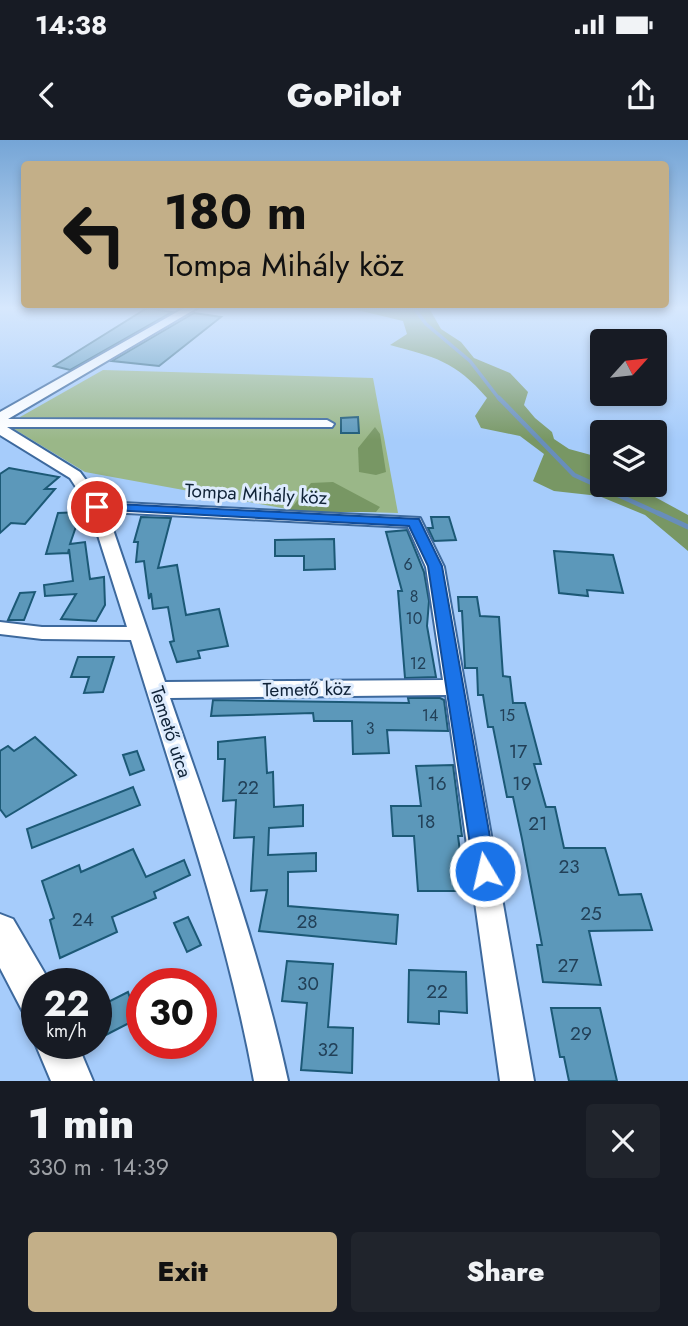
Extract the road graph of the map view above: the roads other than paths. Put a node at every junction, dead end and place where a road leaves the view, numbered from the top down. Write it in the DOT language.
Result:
graph roads {
  1 [pos="118,352"];
  2 [pos="0,420"];
  3 [pos="327,424"];
  4 [pos="0,429"];
  5 [pos="97,507"];
  6 [pos="0,628"];
  7 [pos="138,635"];
  8 [pos="456,687"];
  9 [pos="158,690"];
  10 [pos="0,931"];
  11 [pos="21,969"];
  12 [pos="63,1059"];
  13 [pos="72,1081"];
  14 [pos="271,1081"];
  15 [pos="517,1081"];
  1 -- 2 [label="street"];
  2 -- 3 [label="street"];
  4 -- 5 [label="street, Temető utca"];
  5 -- 7 [label="street, Temető utca"];
  5 -- 8 [label="street, Tompa Mihály köz"];
  6 -- 7 [label="street"];
  7 -- 9 [label="street, Temető utca"];
  8 -- 9 [label="street, Temető köz"];
  8 -- 15 [label="street"];
  9 -- 14 [label="street, Temető utca"];
  10 -- 11 [label="main road"];
  12 -- 13 [label="main road"];
}
